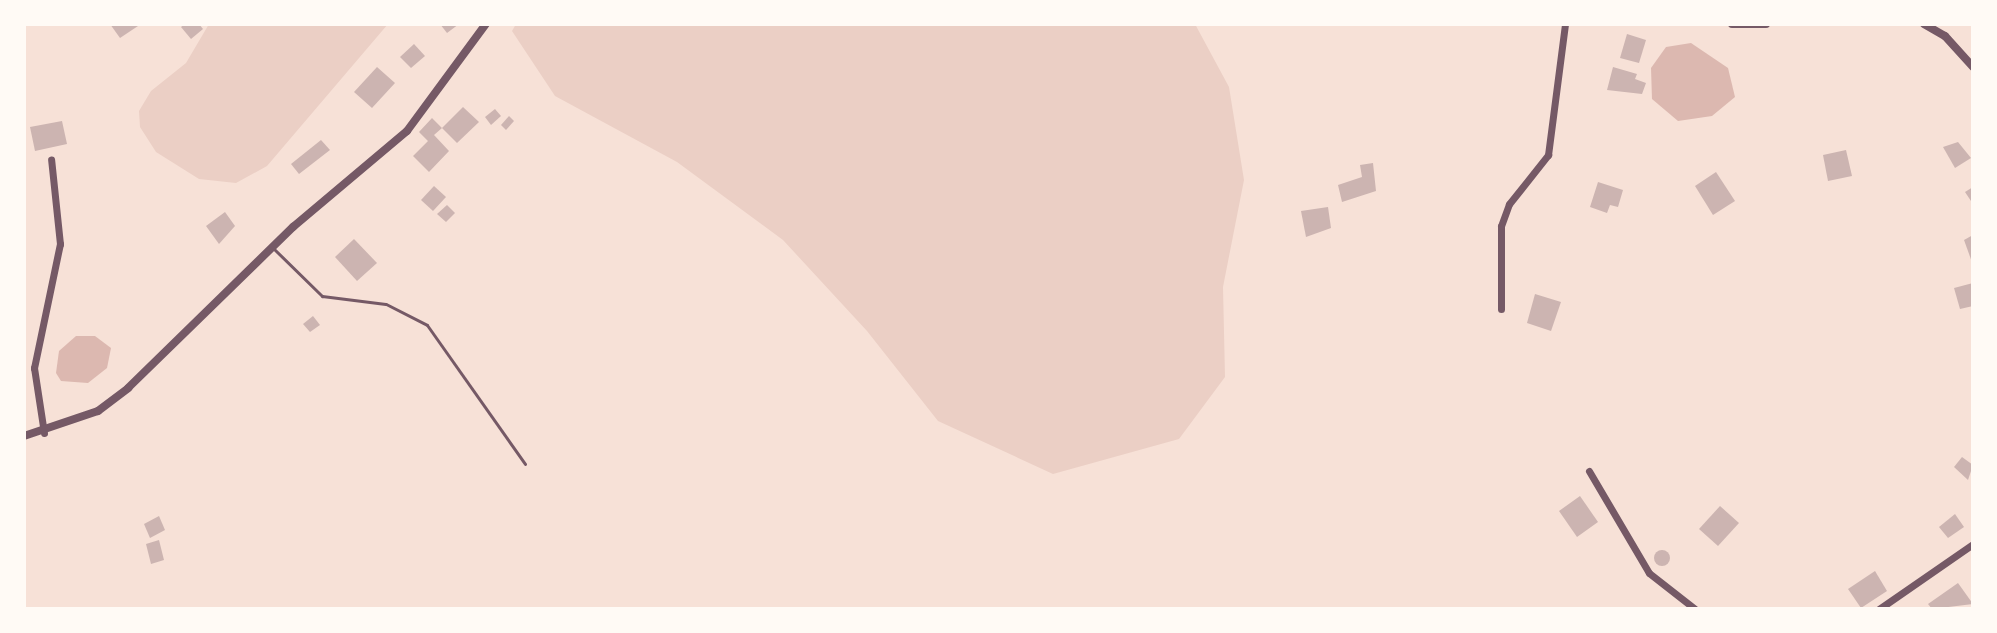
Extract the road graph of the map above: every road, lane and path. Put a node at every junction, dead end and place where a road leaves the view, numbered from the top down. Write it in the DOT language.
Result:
graph roads {
  1 [pos="486,24"];
  2 [pos="1565,24"];
  3 [pos="1732,24"];
  4 [pos="1766,24"];
  5 [pos="1924,24"];
  6 [pos="1973,67"];
  7 [pos="51,159"];
  8 [pos="273,248"];
  9 [pos="1501,309"];
  10 [pos="44,433"];
  11 [pos="24,436"];
  12 [pos="525,464"];
  13 [pos="1589,471"];
  14 [pos="1973,544"];
  15 [pos="1695,609"];
  16 [pos="1879,609"];
  1 -- 8 [label="street"];
  2 -- 9 [label="street"];
  3 -- 4 [label="street"];
  5 -- 6 [label="street"];
  7 -- 10 [label="street"];
  8 -- 10 [label="street"];
  8 -- 12 [label="lane"];
  10 -- 11 [label="street"];
  13 -- 15 [label="street"];
  14 -- 16 [label="street"];
}
